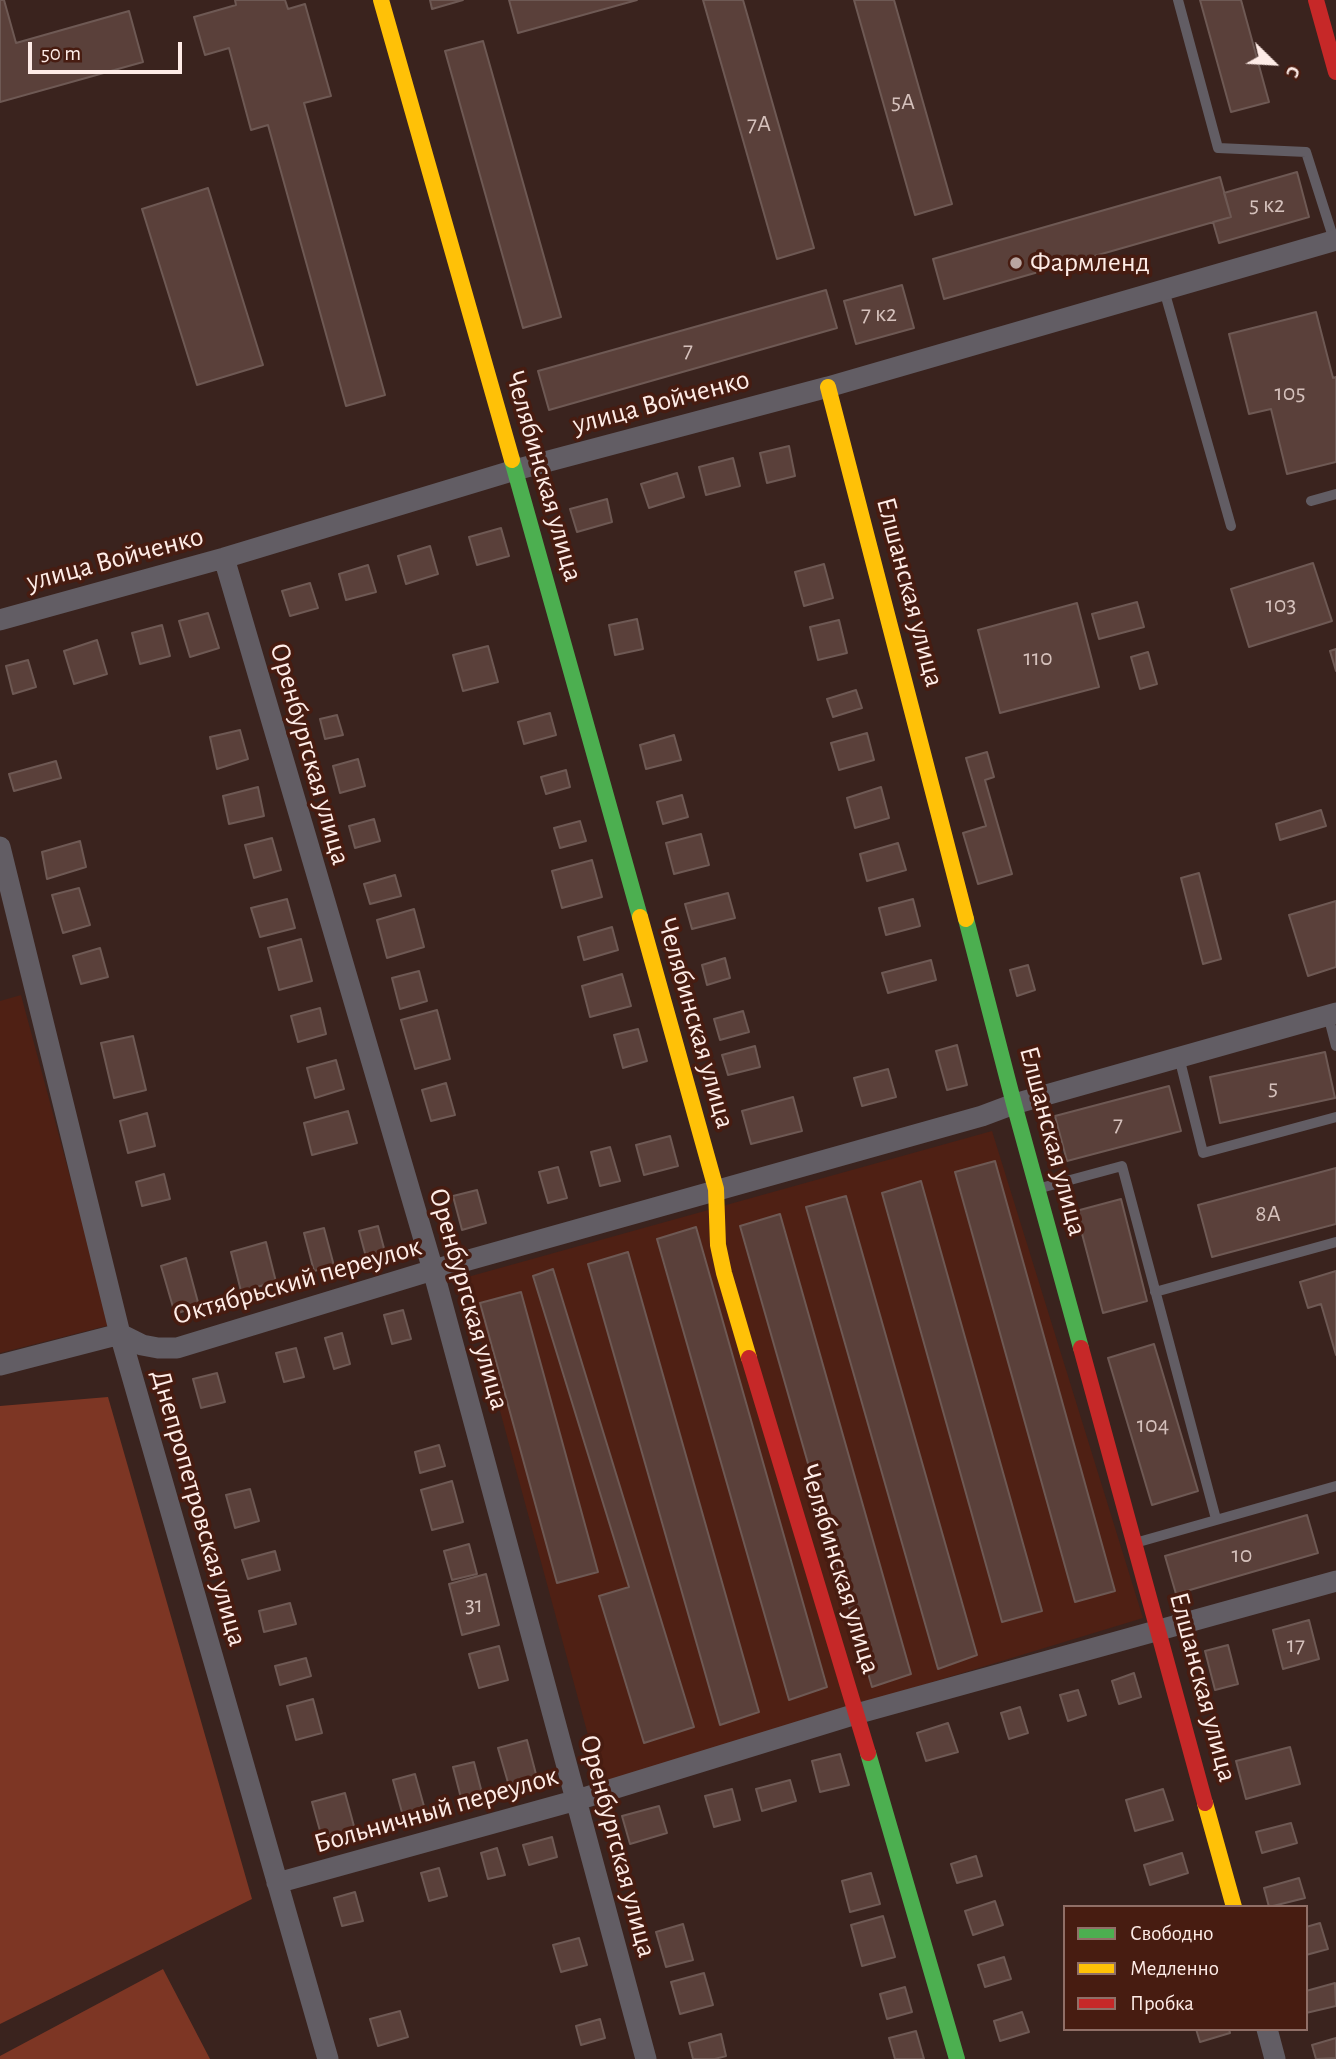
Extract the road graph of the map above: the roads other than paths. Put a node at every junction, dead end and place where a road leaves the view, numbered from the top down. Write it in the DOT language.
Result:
graph roads {
  1 [pos="381,0"];
  2 [pos="1178,0"];
  3 [pos="1316,0"];
  4 [pos="1336,72"];
  5 [pos="1335,240"];
  6 [pos="1164,290"];
  7 [pos="828,387"];
  8 [pos="515,470"];
  9 [pos="1336,494"];
  10 [pos="1311,501"];
  11 [pos="1231,526"];
  12 [pos="224,558"];
  13 [pos="0,620"];
  14 [pos="0,847"];
  15 [pos="1332,1014"];
  16 [pos="1336,1046"];
  17 [pos="1179,1057"];
  18 [pos="1014,1104"];
  19 [pos="1336,1117"];
  20 [pos="716,1189"];
  21 [pos="1037,1189"];
  22 [pos="1336,1242"];
  23 [pos="433,1270"];
  24 [pos="1156,1292"];
  25 [pos="120,1334"];
  26 [pos="0,1365"];
  27 [pos="1336,1486"];
  28 [pos="1216,1519"];
  29 [pos="1135,1543"];
  30 [pos="1336,1581"];
  31 [pos="1159,1630"];
  32 [pos="856,1714"];
  33 [pos="577,1800"];
  34 [pos="277,1883"];
  35 [pos="1233,1905"];
  36 [pos="1268,2031"];
  37 [pos="328,2059"];
  38 [pos="646,2059"];
  39 [pos="957,2059"];
  40 [pos="1275,2059"];
  1 -- 8 [label="street, Челябинская улица"];
  2 -- 5 [label="lane"];
  3 -- 4 [label="street"];
  5 -- 6 [label="street, улица Войченко"];
  6 -- 7 [label="street, улица Войченко"];
  6 -- 11 [label="lane"];
  7 -- 8 [label="street, улица Войченко"];
  7 -- 18 [label="street, Елшанская улица"];
  8 -- 12 [label="street, улица Войченко"];
  8 -- 20 [label="street, Челябинская улица"];
  9 -- 10 [label="lane"];
  12 -- 13 [label="street, улица Войченко"];
  12 -- 23 [label="street, Оренбургская улица"];
  14 -- 25 [label="street, Днепропетровская улица"];
  15 -- 16 [label="lane"];
  15 -- 17 [label="street, Октябрьский переулок"];
  17 -- 18 [label="street, Октябрьский переулок"];
  17 -- 19 [label="lane"];
  18 -- 20 [label="street, Октябрьский переулок"];
  18 -- 21 [label="street, Елшанская улица"];
  20 -- 23 [label="street, Октябрьский переулок"];
  20 -- 32 [label="street, Челябинская улица"];
  21 -- 24 [label="lane"];
  21 -- 29 [label="street, Елшанская улица"];
  22 -- 24 [label="lane"];
  23 -- 25 [label="street, Октябрьский переулок"];
  23 -- 33 [label="street, Оренбургская улица"];
  24 -- 28 [label="lane"];
  25 -- 26 [label="street"];
  25 -- 34 [label="street, Днепропетровская улица"];
  27 -- 28 [label="lane"];
  28 -- 29 [label="lane"];
  29 -- 31 [label="street, Елшанская улица"];
  30 -- 31 [label="street, Больничный переулок"];
  31 -- 32 [label="street, Больничный переулок"];
  31 -- 35 [label="street, Елшанская улица"];
  32 -- 33 [label="street, Больничный переулок"];
  32 -- 39 [label="street, Челябинская улица"];
  33 -- 34 [label="street, Больничный переулок"];
  33 -- 38 [label="street, Оренбургская улица"];
  34 -- 37 [label="street, Днепропетровская улица"];
  36 -- 40 [label="street"];
}
